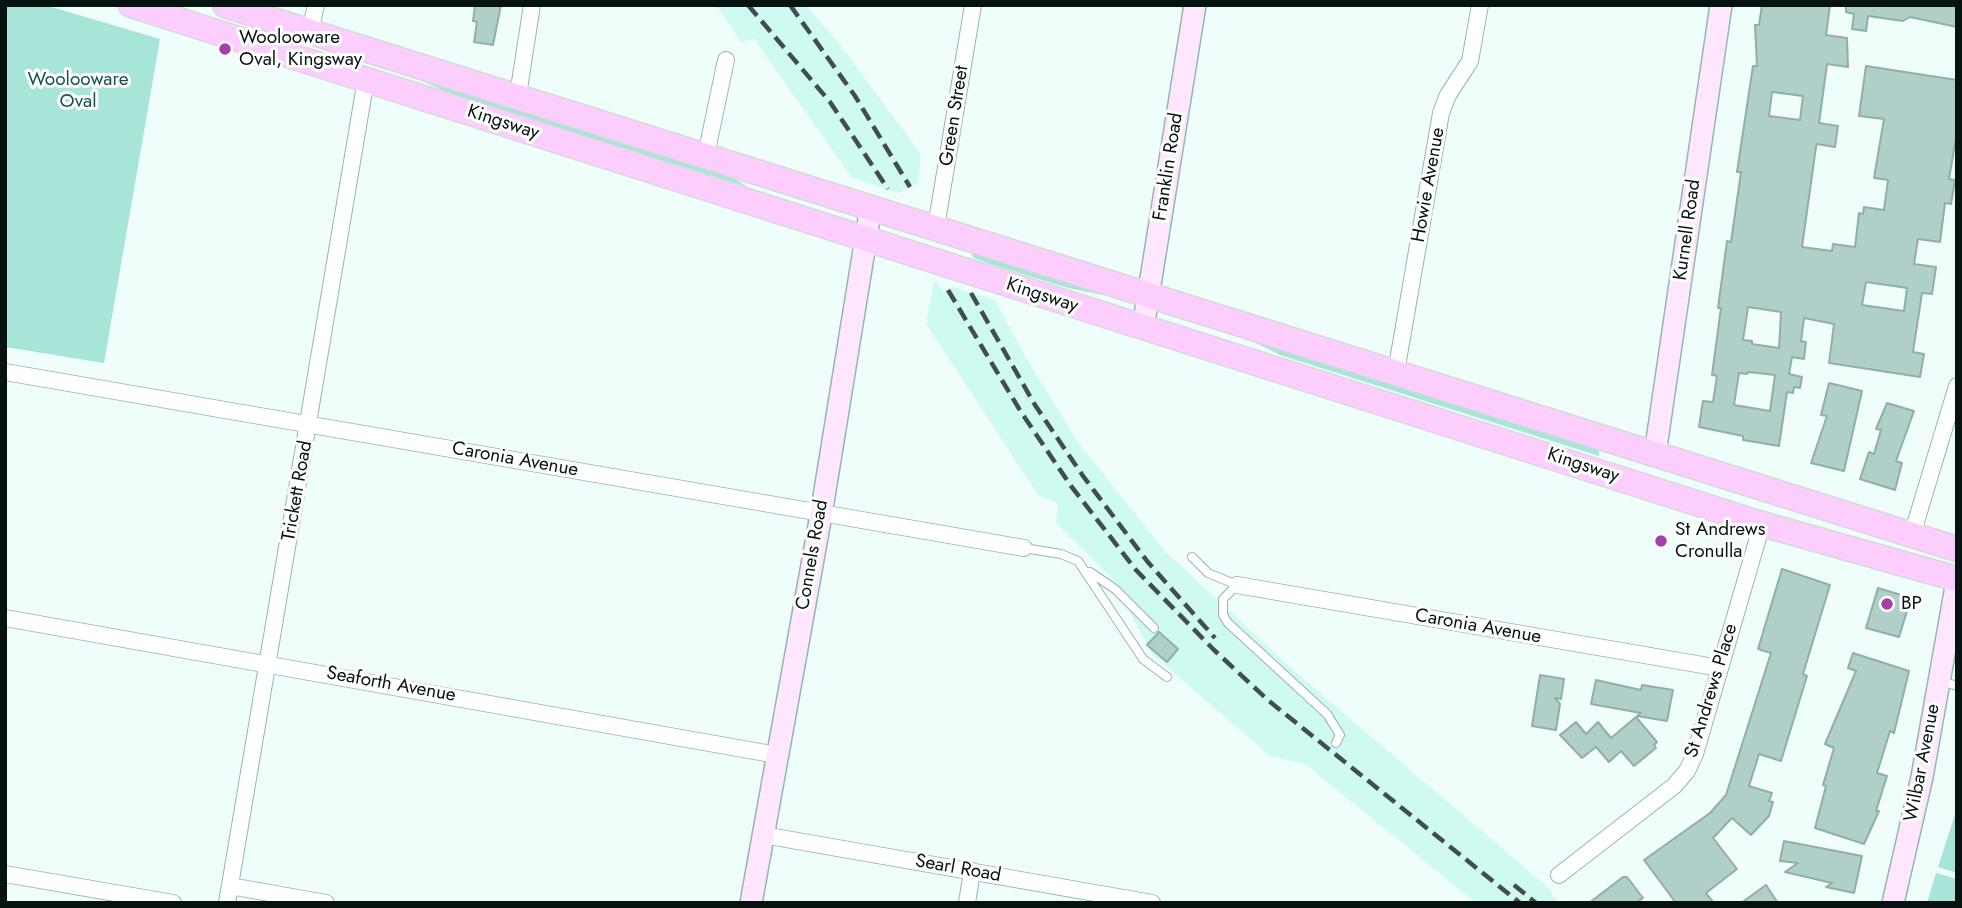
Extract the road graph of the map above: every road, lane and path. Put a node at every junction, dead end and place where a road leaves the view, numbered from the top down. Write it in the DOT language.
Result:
graph roads {
  1 [pos="131,5"];
  2 [pos="225,5"];
  3 [pos="316,5"];
  4 [pos="532,5"];
  5 [pos="973,5"];
  6 [pos="1195,5"];
  7 [pos="1480,5"];
  8 [pos="1721,5"];
  9 [pos="310,32"];
  10 [pos="304,59"];
  11 [pos="726,60"];
  12 [pos="366,79"];
  13 [pos="518,95"];
  14 [pos="706,155"];
  15 [pos="871,207"];
  16 [pos="936,227"];
  17 [pos="866,240"];
  18 [pos="1149,295"];
  19 [pos="1143,328"];
  20 [pos="5,372"];
  21 [pos="1396,372"];
  22 [pos="1957,386"];
  23 [pos="309,423"];
  24 [pos="1655,454"];
  25 [pos="1772,492"];
  26 [pos="821,515"];
  27 [pos="1762,524"];
  28 [pos="1912,535"];
  29 [pos="1024,548"];
  30 [pos="1957,549"];
  31 [pos="1192,558"];
  32 [pos="1086,569"];
  33 [pos="1957,580"];
  34 [pos="1237,585"];
  35 [pos="5,618"];
  36 [pos="1154,628"];
  37 [pos="268,663"];
  38 [pos="1720,668"];
  39 [pos="1167,677"];
  40 [pos="1948,683"];
  41 [pos="1336,743"];
  42 [pos="777,755"];
  43 [pos="763,835"];
  44 [pos="972,871"];
  45 [pos="5,874"];
  46 [pos="1559,875"];
  47 [pos="230,886"];
  48 [pos="173,903"];
  49 [pos="227,903"];
  50 [pos="326,903"];
  51 [pos="751,903"];
  52 [pos="967,903"];
  53 [pos="1152,903"];
  54 [pos="1893,903"];
  1 -- 10 [label="main road, Kingsway"];
  2 -- 9 [label="main road, Kingsway"];
  3 -- 9 [label="street"];
  4 -- 13 [label="street"];
  5 -- 16 [label="street, Green Street"];
  6 -- 18 [label="street, Franklin Road"];
  7 -- 21 [label="street, Howie Avenue"];
  8 -- 24 [label="street, Kurnell Road"];
  9 -- 10 [label="main road"];
  9 -- 13 [label="main road, Kingsway"];
  10 -- 12 [label="main road, Kingsway"];
  11 -- 14 [label="street"];
  12 -- 17 [label="main road, Kingsway"];
  12 -- 23 [label="street, Trickett Road"];
  13 -- 14 [label="main road, Kingsway"];
  14 -- 15 [label="main road, Kingsway"];
  15 -- 16 [label="main road, Kingsway"];
  15 -- 17 [label="street, Connels Road"];
  16 -- 18 [label="main road, Kingsway"];
  17 -- 19 [label="main road, Kingsway"];
  17 -- 26 [label="street, Connels Road"];
  18 -- 19 [label="street, Franklin Road"];
  18 -- 21 [label="main road, Kingsway"];
  19 -- 27 [label="main road, Kingsway"];
  20 -- 23 [label="street, Caronia Avenue"];
  21 -- 24 [label="main road, Kingsway"];
  22 -- 28 [label="street"];
  23 -- 26 [label="street, Caronia Avenue"];
  23 -- 37 [label="street, Trickett Road"];
  24 -- 25 [label="main road, Kingsway"];
  25 -- 27 [label="main road, St Andrews Place"];
  25 -- 28 [label="main road, Kingsway"];
  26 -- 29 [label="street, Caronia Avenue"];
  26 -- 42 [label="street, Connels Road"];
  27 -- 33 [label="main road, Kingsway"];
  27 -- 38 [label="street, St Andrews Place"];
  28 -- 30 [label="main road, Kingsway"];
  29 -- 32 [label="lane"];
  31 -- 34 [label="lane"];
  32 -- 36 [label="lane"];
  32 -- 39 [label="lane"];
  33 -- 40 [label="street, Wilbar Avenue"];
  34 -- 38 [label="street, Caronia Avenue"];
  34 -- 41 [label="lane"];
  35 -- 37 [label="street, Seaforth Avenue"];
  37 -- 42 [label="street, Seaforth Avenue"];
  37 -- 47 [label="street, Trickett Road"];
  38 -- 46 [label="street, St Andrews Place"];
  40 -- 54 [label="street, Wilbar Avenue"];
  42 -- 43 [label="street, Connels Road"];
  43 -- 44 [label="street, Searl Road"];
  43 -- 51 [label="street, Connels Road"];
  44 -- 52 [label="street"];
  44 -- 53 [label="street, Searl Road"];
  45 -- 48 [label="street"];
  47 -- 49 [label="street, Trickett Road"];
  47 -- 50 [label="street"];
}
